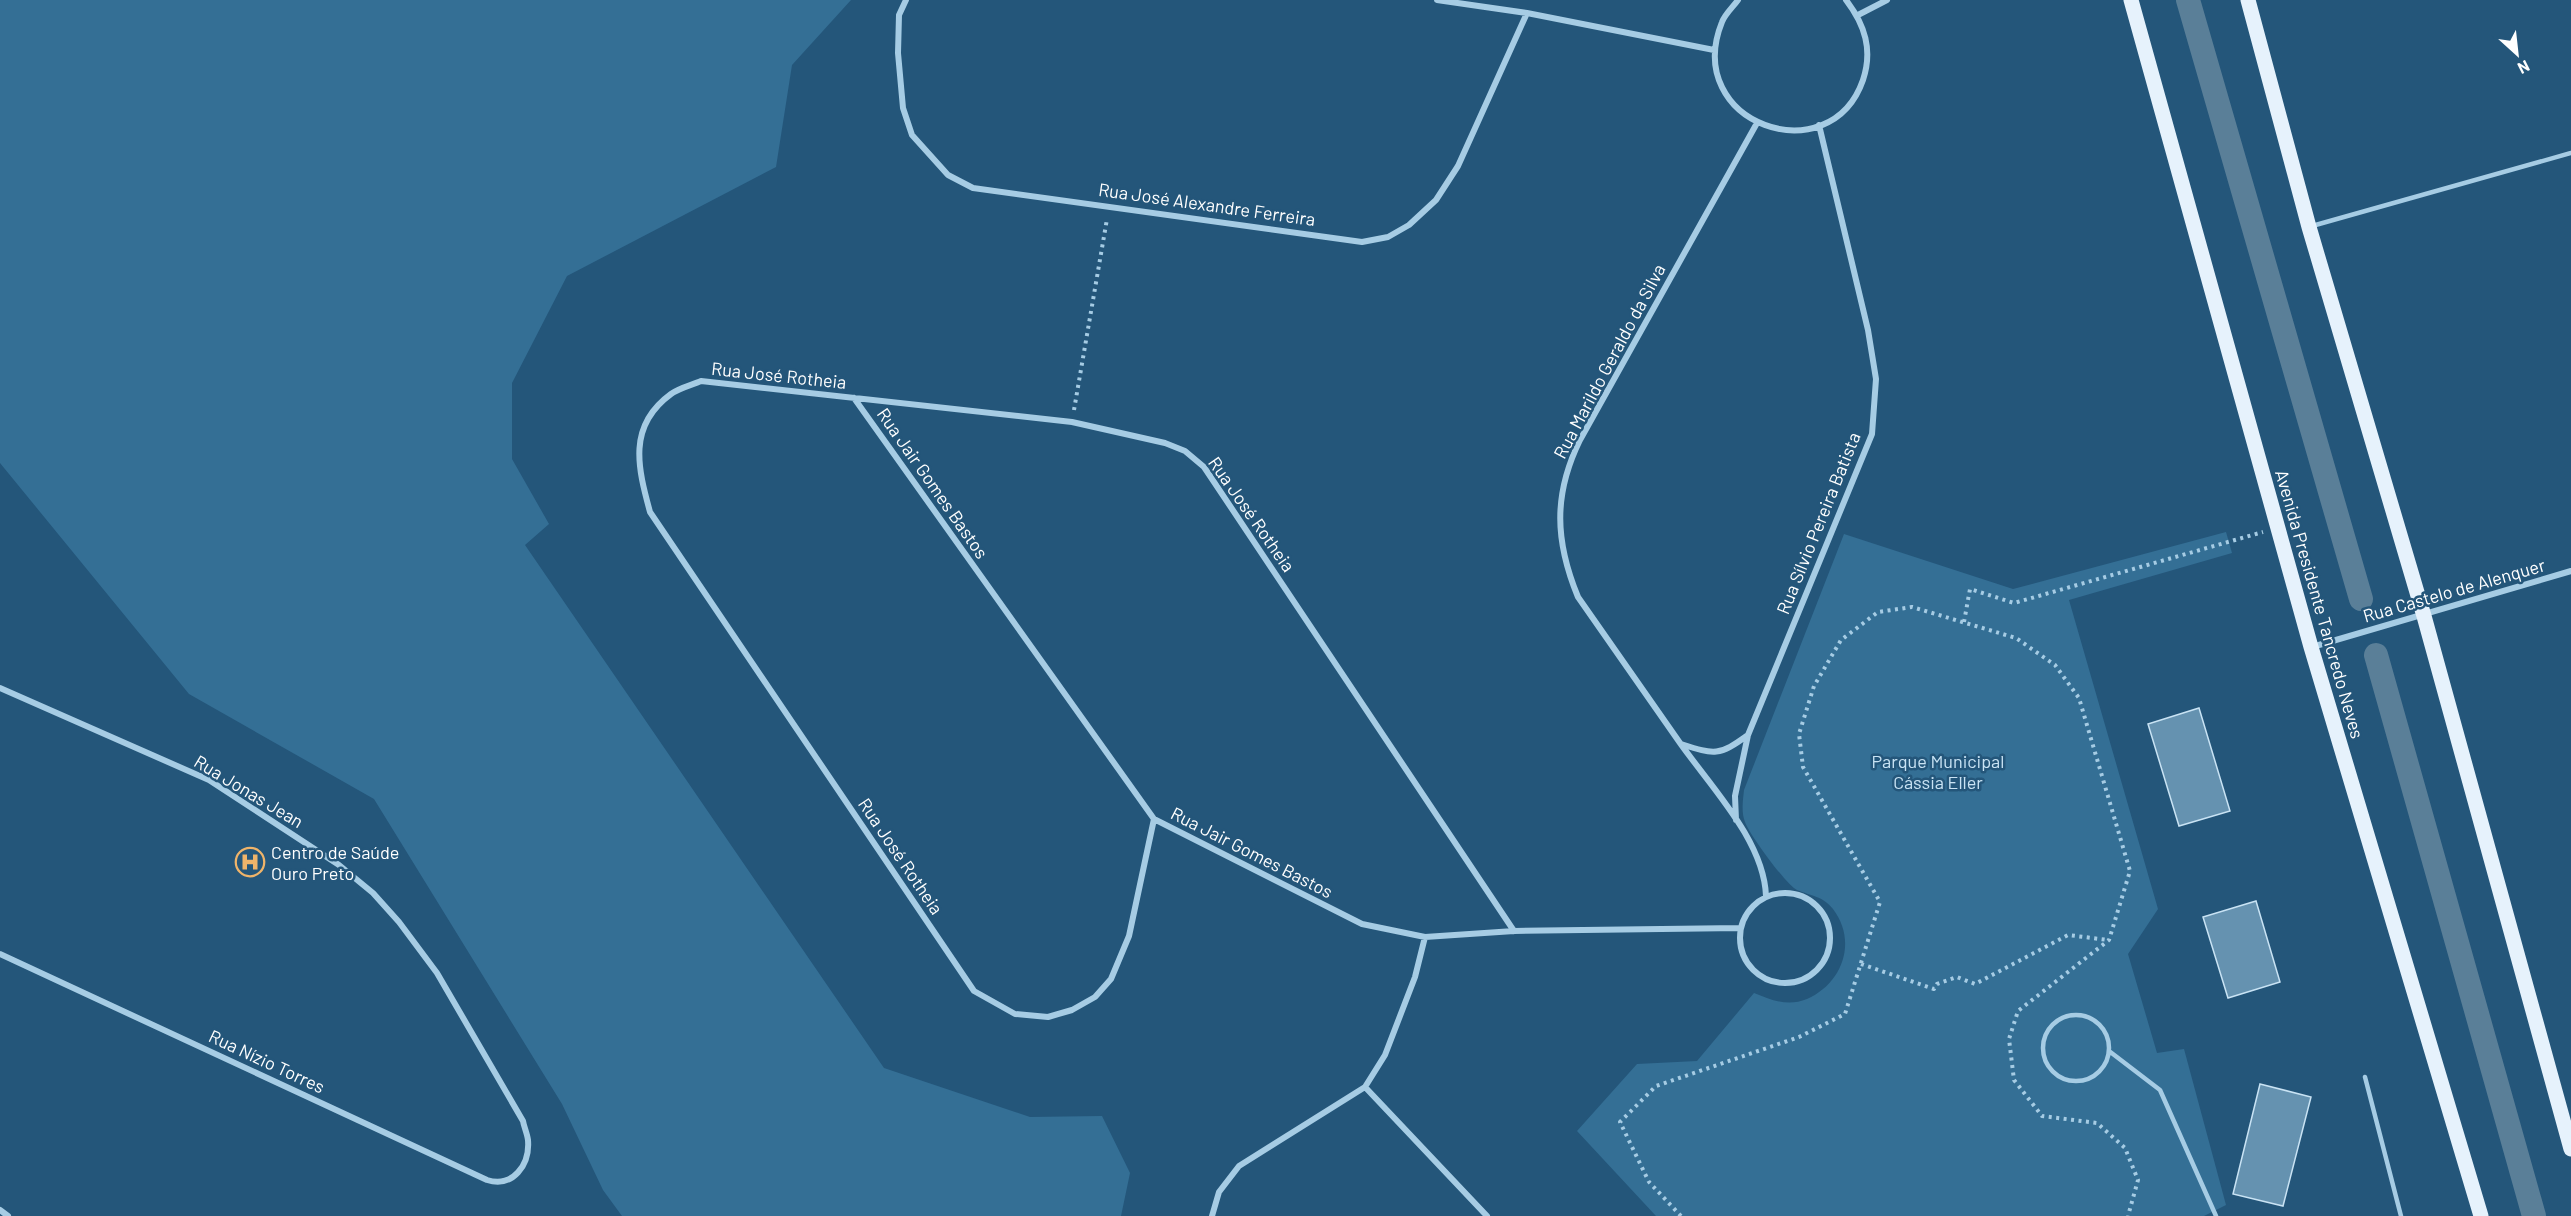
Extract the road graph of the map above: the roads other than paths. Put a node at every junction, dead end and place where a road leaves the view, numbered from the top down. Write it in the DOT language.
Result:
graph roads {
  1 [pos="906,0"];
  2 [pos="1437,0"];
  3 [pos="1738,0"];
  4 [pos="1846,0"];
  5 [pos="1887,0"];
  6 [pos="2131,0"];
  7 [pos="2248,0"];
  8 [pos="1527,13"];
  9 [pos="1858,15"];
  10 [pos="1714,50"];
  11 [pos="1757,123"];
  12 [pos="1819,125"];
  13 [pos="2571,153"];
  14 [pos="2309,227"];
  15 [pos="854,398"];
  16 [pos="2571,571"];
  17 [pos="2424,616"];
  18 [pos="2311,647"];
  19 [pos="0,688"];
  20 [pos="1748,735"];
  21 [pos="1681,744"];
  22 [pos="1154,819"];
  23 [pos="1736,820"];
  24 [pos="1766,896"];
  25 [pos="1740,928"];
  26 [pos="1514,931"];
  27 [pos="1425,937"];
  28 [pos="0,954"];
  29 [pos="2109,1051"];
  30 [pos="2365,1077"];
  31 [pos="1365,1088"];
  32 [pos="2571,1149"];
  33 [pos="521,1170"];
  34 [pos="0,1210"];
  35 [pos="8,1216"];
  36 [pos="1212,1216"];
  37 [pos="1487,1216"];
  38 [pos="2216,1216"];
  39 [pos="2401,1216"];
  40 [pos="2481,1216"];
  1 -- 8 [label="street, Rua José Alexandre Ferreira"];
  2 -- 8 [label="street"];
  3 -- 10 [label="street"];
  4 -- 9 [label="street"];
  5 -- 9 [label="street"];
  6 -- 18 [label="main road, Avenida Presidente Tancredo Neves"];
  7 -- 14 [label="main road"];
  8 -- 10 [label="street"];
  9 -- 12 [label="street"];
  10 -- 11 [label="street"];
  11 -- 12 [label="street"];
  11 -- 21 [label="street, Rua Marildo Geraldo da Silva"];
  12 -- 20 [label="street, Rua Sílvio Pereira Batista"];
  13 -- 14 [label="lane"];
  14 -- 17 [label="main road"];
  15 -- 22 [label="street, Rua Jair Gomes Bastos"];
  15 -- 22 [label="street, Rua José Rotheia"];
  15 -- 26 [label="street, Rua José Rotheia"];
  16 -- 17 [label="street, Rua Castelo de Alenquer"];
  17 -- 18 [label="street, Rua Castelo de Alenquer"];
  17 -- 32 [label="main road"];
  18 -- 40 [label="main road, Avenida Presidente Tancredo Neves"];
  19 -- 33 [label="street, Rua Jonas Jean"];
  20 -- 21 [label="street"];
  20 -- 23 [label="street, Rua Sílvio Pereira Batista"];
  21 -- 23 [label="street, Rua Marildo Geraldo da Silva"];
  22 -- 27 [label="street, Rua Jair Gomes Bastos"];
  23 -- 24 [label="street, Rua Marildo Geraldo da Silva"];
  24 -- 25 [label="street"];
  24 -- 25 [label="street"];
  25 -- 26 [label="street, Rua Jair Gomes Bastos"];
  26 -- 27 [label="street, Rua Jair Gomes Bastos"];
  27 -- 31 [label="street"];
  28 -- 33 [label="street, Rua Nízio Torres"];
  29 -- 29 [label="lane"];
  29 -- 38 [label="lane"];
  30 -- 39 [label="lane"];
  31 -- 36 [label="street"];
  31 -- 37 [label="street"];
  34 -- 35 [label="street"];
}
